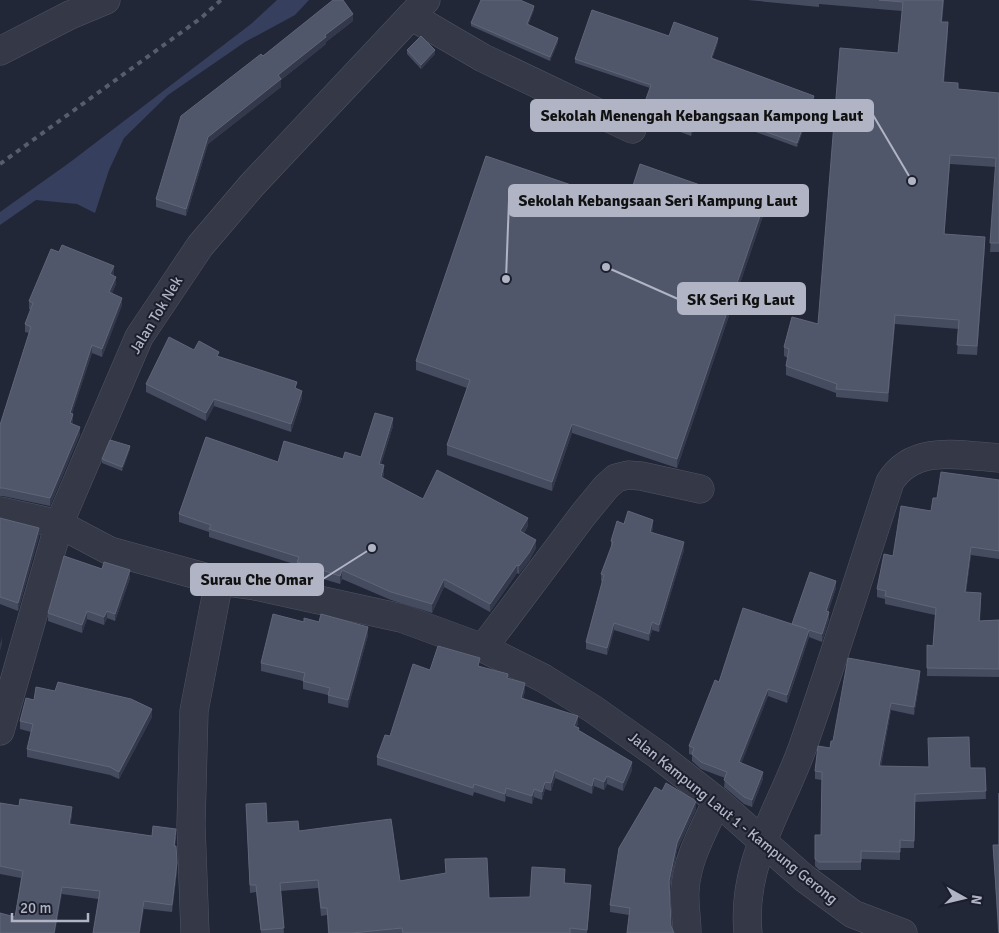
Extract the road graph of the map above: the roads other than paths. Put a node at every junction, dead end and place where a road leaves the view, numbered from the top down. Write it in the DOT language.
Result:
graph roads {
  1 [pos="106,0"];
  2 [pos="418,8"];
  3 [pos="0,51"];
  4 [pos="632,129"];
  5 [pos="999,458"];
  6 [pos="700,489"];
  7 [pos="0,511"];
  8 [pos="59,524"];
  9 [pos="219,581"];
  10 [pos="483,648"];
  11 [pos="0,731"];
  12 [pos="717,801"];
  13 [pos="761,840"];
  14 [pos="195,933"];
  15 [pos="687,933"];
  16 [pos="748,933"];
  17 [pos="903,933"];
  1 -- 3 [label="street"];
  2 -- 4 [label="street"];
  2 -- 8 [label="street, Jalan Tok Nek"];
  5 -- 13 [label="street"];
  6 -- 10 [label="street"];
  7 -- 8 [label="street, Jalan Kampung Laut 1 - Kampung Gerong"];
  8 -- 9 [label="street, Jalan Kampung Laut 1 - Kampung Gerong"];
  8 -- 11 [label="street, Jalan Tok Nek"];
  9 -- 10 [label="street, Jalan Kampung Laut 1 - Kampung Gerong"];
  9 -- 14 [label="street"];
  10 -- 12 [label="street, Jalan Kampung Laut 1 - Kampung Gerong"];
  12 -- 13 [label="street, Jalan Kampung Laut 1 - Kampung Gerong"];
  12 -- 15 [label="street"];
  13 -- 16 [label="street"];
  13 -- 17 [label="street, Jalan Kampung Laut 1 - Kampung Gerong"];
}
